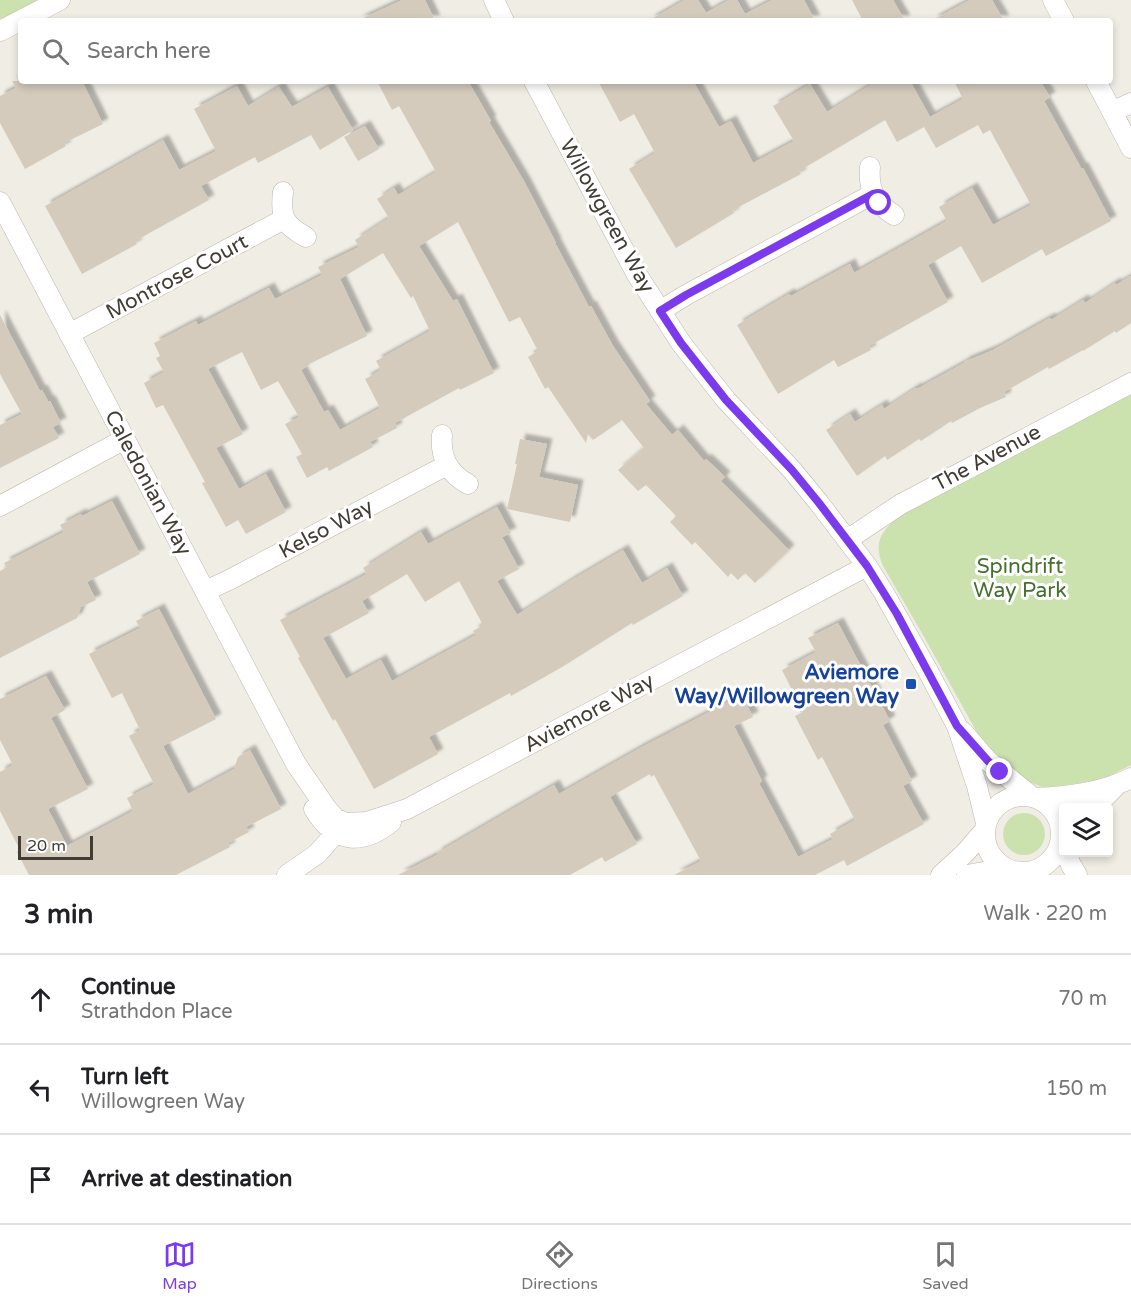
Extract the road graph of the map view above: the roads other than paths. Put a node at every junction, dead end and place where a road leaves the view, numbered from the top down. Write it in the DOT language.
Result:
graph roads {
  1 [pos="60,0"];
  2 [pos="494,0"];
  3 [pos="1053,0"];
  4 [pos="25,18"];
  5 [pos="503,18"];
  6 [pos="1062,18"];
  7 [pos="18,22"];
  8 [pos="0,31"];
  9 [pos="536,84"];
  10 [pos="1098,84"];
  11 [pos="1131,103"];
  12 [pos="1112,112"];
  13 [pos="1131,148"];
  14 [pos="870,167"];
  15 [pos="283,192"];
  16 [pos="873,194"];
  17 [pos="0,202"];
  18 [pos="894,215"];
  19 [pos="284,219"];
  20 [pos="306,237"];
  21 [pos="660,311"];
  22 [pos="69,334"];
  23 [pos="1131,383"];
  24 [pos="442,435"];
  25 [pos="124,439"];
  26 [pos="447,465"];
  27 [pos="468,484"];
  28 [pos="0,506"];
  29 [pos="847,540"];
  30 [pos="867,566"];
  31 [pos="205,591"];
  32 [pos="957,726"];
  33 [pos="1123,782"];
  34 [pos="1033,797"];
  35 [pos="1099,803"];
  36 [pos="1059,822"];
  37 [pos="986,826"];
  38 [pos="341,828"];
  39 [pos="1059,849"];
  40 [pos="1068,857"];
  41 [pos="1012,871"];
  42 [pos="287,875"];
  43 [pos="941,875"];
  44 [pos="968,875"];
  45 [pos="1077,875"];
  1 -- 4 [label="street"];
  2 -- 5 [label="street"];
  3 -- 6 [label="street"];
  7 -- 8 [label="street"];
  9 -- 21 [label="street, Willowgreen Way"];
  10 -- 12 [label="street"];
  11 -- 12 [label="street"];
  12 -- 13 [label="street"];
  14 -- 16 [label="street"];
  15 -- 19 [label="street"];
  16 -- 18 [label="street"];
  16 -- 21 [label="street"];
  17 -- 22 [label="street, Caledonian Way"];
  19 -- 20 [label="street"];
  19 -- 22 [label="street, Montrose Court"];
  21 -- 29 [label="street, Willowgreen Way"];
  22 -- 25 [label="street, Caledonian Way"];
  23 -- 29 [label="street, The Avenue"];
  24 -- 26 [label="street"];
  25 -- 28 [label="street"];
  25 -- 31 [label="street, Caledonian Way"];
  26 -- 27 [label="street"];
  26 -- 31 [label="street, Kelso Way"];
  29 -- 30 [label="street, Willowgreen Way"];
  30 -- 32 [label="street, Willowgreen Way"];
  30 -- 38 [label="street, Aviemore Way"];
  31 -- 38 [label="street, Caledonian Way"];
  32 -- 34 [label="street, Willowgreen Way"];
  32 -- 37 [label="street, Willowgreen Way"];
  33 -- 34 [label="street"];
  33 -- 35 [label="street"];
  34 -- 36 [label="street"];
  34 -- 37 [label="street"];
  37 -- 41 [label="street"];
  37 -- 43 [label="street"];
  38 -- 42 [label="street"];
  39 -- 41 [label="street"];
  40 -- 45 [label="street"];
  41 -- 44 [label="street"];
}
